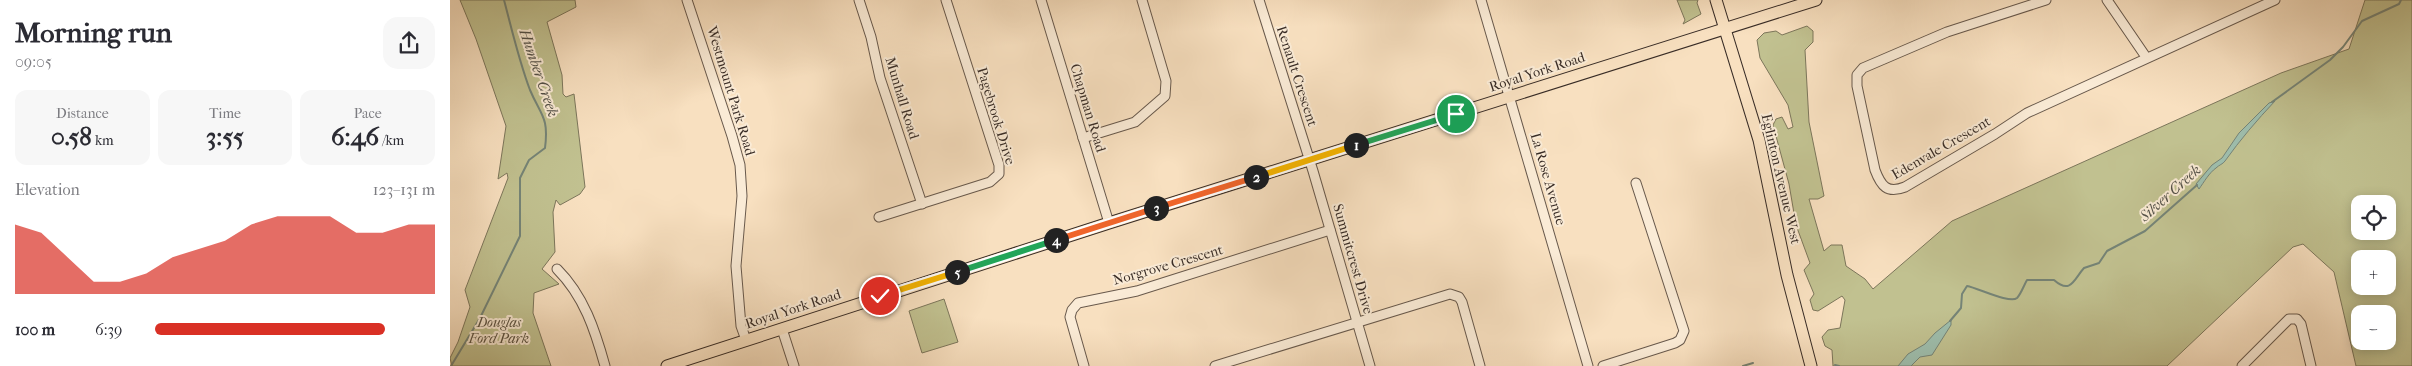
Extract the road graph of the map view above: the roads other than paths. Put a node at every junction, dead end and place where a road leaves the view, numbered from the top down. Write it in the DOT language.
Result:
graph roads {
  1 [pos="687,0"];
  2 [pos="859,0"];
  3 [pos="946,0"];
  4 [pos="1041,0"];
  5 [pos="1142,0"];
  6 [pos="1259,0"];
  7 [pos="1481,0"];
  8 [pos="1716,0"];
  9 [pos="1816,0"];
  10 [pos="2046,0"];
  11 [pos="2107,0"];
  12 [pos="2275,0"];
  13 [pos="1725,28"];
  14 [pos="2146,57"];
  15 [pos="1509,97"];
  16 [pos="1083,138"];
  17 [pos="1309,160"];
  18 [pos="1636,183"];
  19 [pos="922,204"];
  20 [pos="879,217"];
  21 [pos="1109,223"];
  22 [pos="1330,230"];
  23 [pos="557,269"];
  24 [pos="1357,322"];
  25 [pos="782,329"];
  26 [pos="746,340"];
  27 [pos="605,366"];
  28 [pos="667,366"];
  29 [pos="794,366"];
  30 [pos="1084,366"];
  31 [pos="1216,366"];
  32 [pos="1370,366"];
  33 [pos="1480,366"];
  34 [pos="1588,366"];
  35 [pos="1603,366"];
  36 [pos="1811,366"];
  37 [pos="2242,366"];
  38 [pos="2311,366"];
  1 -- 26 [label="street, Westmount Park Road"];
  2 -- 19 [label="street, Munhall Road"];
  3 -- 19 [label="street, Pagebrook Drive"];
  4 -- 16 [label="street, Chapman Road"];
  5 -- 16 [label="street"];
  6 -- 17 [label="street, Renault Crescent"];
  7 -- 15 [label="street, La Rose Avenue"];
  8 -- 13 [label="main road, Eglinton Avenue West"];
  9 -- 13 [label="main road, Royal York Road"];
  10 -- 14 [label="street, Edenvale Crescent"];
  11 -- 14 [label="street"];
  12 -- 14 [label="street, Edenvale Crescent"];
  13 -- 15 [label="main road, Royal York Road"];
  13 -- 36 [label="main road, Eglinton Avenue West"];
  15 -- 17 [label="main road, Royal York Road"];
  15 -- 34 [label="street, La Rose Avenue"];
  16 -- 21 [label="street, Chapman Road"];
  17 -- 21 [label="main road, Royal York Road"];
  17 -- 22 [label="street, Summitcrest Drive"];
  18 -- 35 [label="street"];
  19 -- 20 [label="street, Pagebrook Drive"];
  21 -- 25 [label="main road, Royal York Road"];
  22 -- 24 [label="street, Summitcrest Drive"];
  22 -- 30 [label="street, Norgrove Crescent"];
  23 -- 27 [label="street"];
  24 -- 31 [label="street"];
  24 -- 32 [label="street, Summitcrest Drive"];
  24 -- 33 [label="street"];
  25 -- 26 [label="main road, Royal York Road"];
  25 -- 29 [label="street"];
  26 -- 28 [label="main road, Royal York Road"];
  37 -- 38 [label="street"];
}
